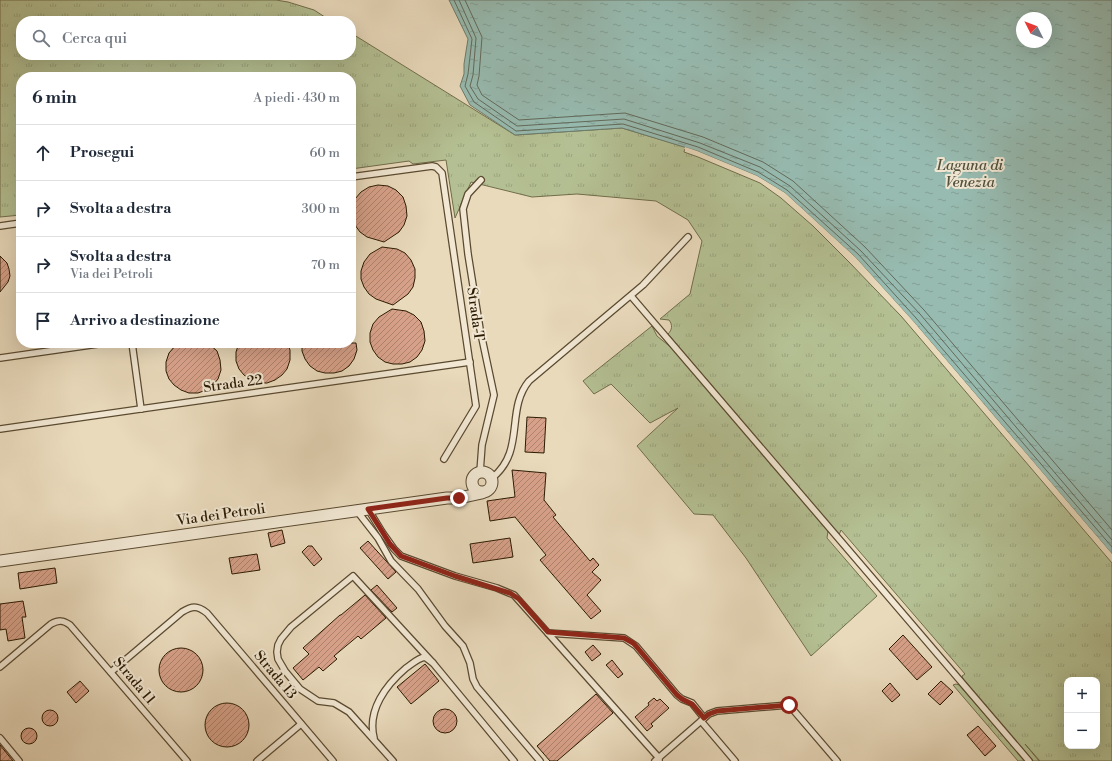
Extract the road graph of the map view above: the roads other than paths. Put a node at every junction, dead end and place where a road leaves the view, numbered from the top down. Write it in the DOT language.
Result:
graph roads {
  1 [pos="356,176"];
  2 [pos="482,180"];
  3 [pos="16,224"];
  4 [pos="0,226"];
  5 [pos="688,236"];
  6 [pos="631,296"];
  7 [pos="70,348"];
  8 [pos="133,348"];
  9 [pos="0,358"];
  10 [pos="470,362"];
  11 [pos="141,409"];
  12 [pos="0,429"];
  13 [pos="444,459"];
  14 [pos="476,476"];
  15 [pos="492,478"];
  16 [pos="482,493"];
  17 [pos="447,498"];
  18 [pos="368,509"];
  19 [pos="357,511"];
  20 [pos="0,561"];
  21 [pos="548,632"];
  22 [pos="433,663"];
  23 [pos="0,667"];
  24 [pos="111,672"];
  25 [pos="703,720"];
  26 [pos="301,724"];
  27 [pos="0,738"];
  28 [pos="375,739"];
  29 [pos="658,760"];
  30 [pos="19,761"];
  31 [pos="187,761"];
  32 [pos="257,761"];
  33 [pos="333,761"];
  34 [pos="393,761"];
  35 [pos="514,761"];
  36 [pos="540,761"];
  37 [pos="735,761"];
  38 [pos="837,761"];
  39 [pos="1028,761"];
  1 -- 10 [label="lane, Strada T"];
  2 -- 14 [label="lane"];
  3 -- 4 [label="lane"];
  5 -- 6 [label="lane"];
  6 -- 15 [label="lane"];
  6 -- 39 [label="lane"];
  7 -- 9 [label="lane"];
  8 -- 11 [label="lane"];
  10 -- 11 [label="lane, Strada 22"];
  10 -- 13 [label="lane, Strada T"];
  11 -- 12 [label="lane, Strada 22"];
  14 -- 15 [label="street"];
  14 -- 16 [label="street"];
  14 -- 17 [label="street, Via dei Petroli"];
  15 -- 16 [label="street"];
  16 -- 17 [label="street, Via dei Petroli"];
  17 -- 18 [label="street, Via dei Petroli"];
  18 -- 19 [label="street, Via dei Petroli"];
  18 -- 21 [label="lane"];
  19 -- 20 [label="street, Via dei Petroli"];
  19 -- 36 [label="lane"];
  21 -- 25 [label="lane"];
  21 -- 29 [label="lane"];
  22 -- 28 [label="lane"];
  22 -- 28 [label="lane"];
  22 -- 35 [label="lane"];
  23 -- 24 [label="lane, Strada 11"];
  24 -- 26 [label="lane, Strada 13"];
  24 -- 31 [label="lane, Strada 11"];
  25 -- 29 [label="lane"];
  25 -- 37 [label="lane"];
  25 -- 38 [label="lane"];
  26 -- 32 [label="lane"];
  26 -- 33 [label="lane, Strada 13"];
  27 -- 30 [label="lane"];
  28 -- 34 [label="lane"];
}
